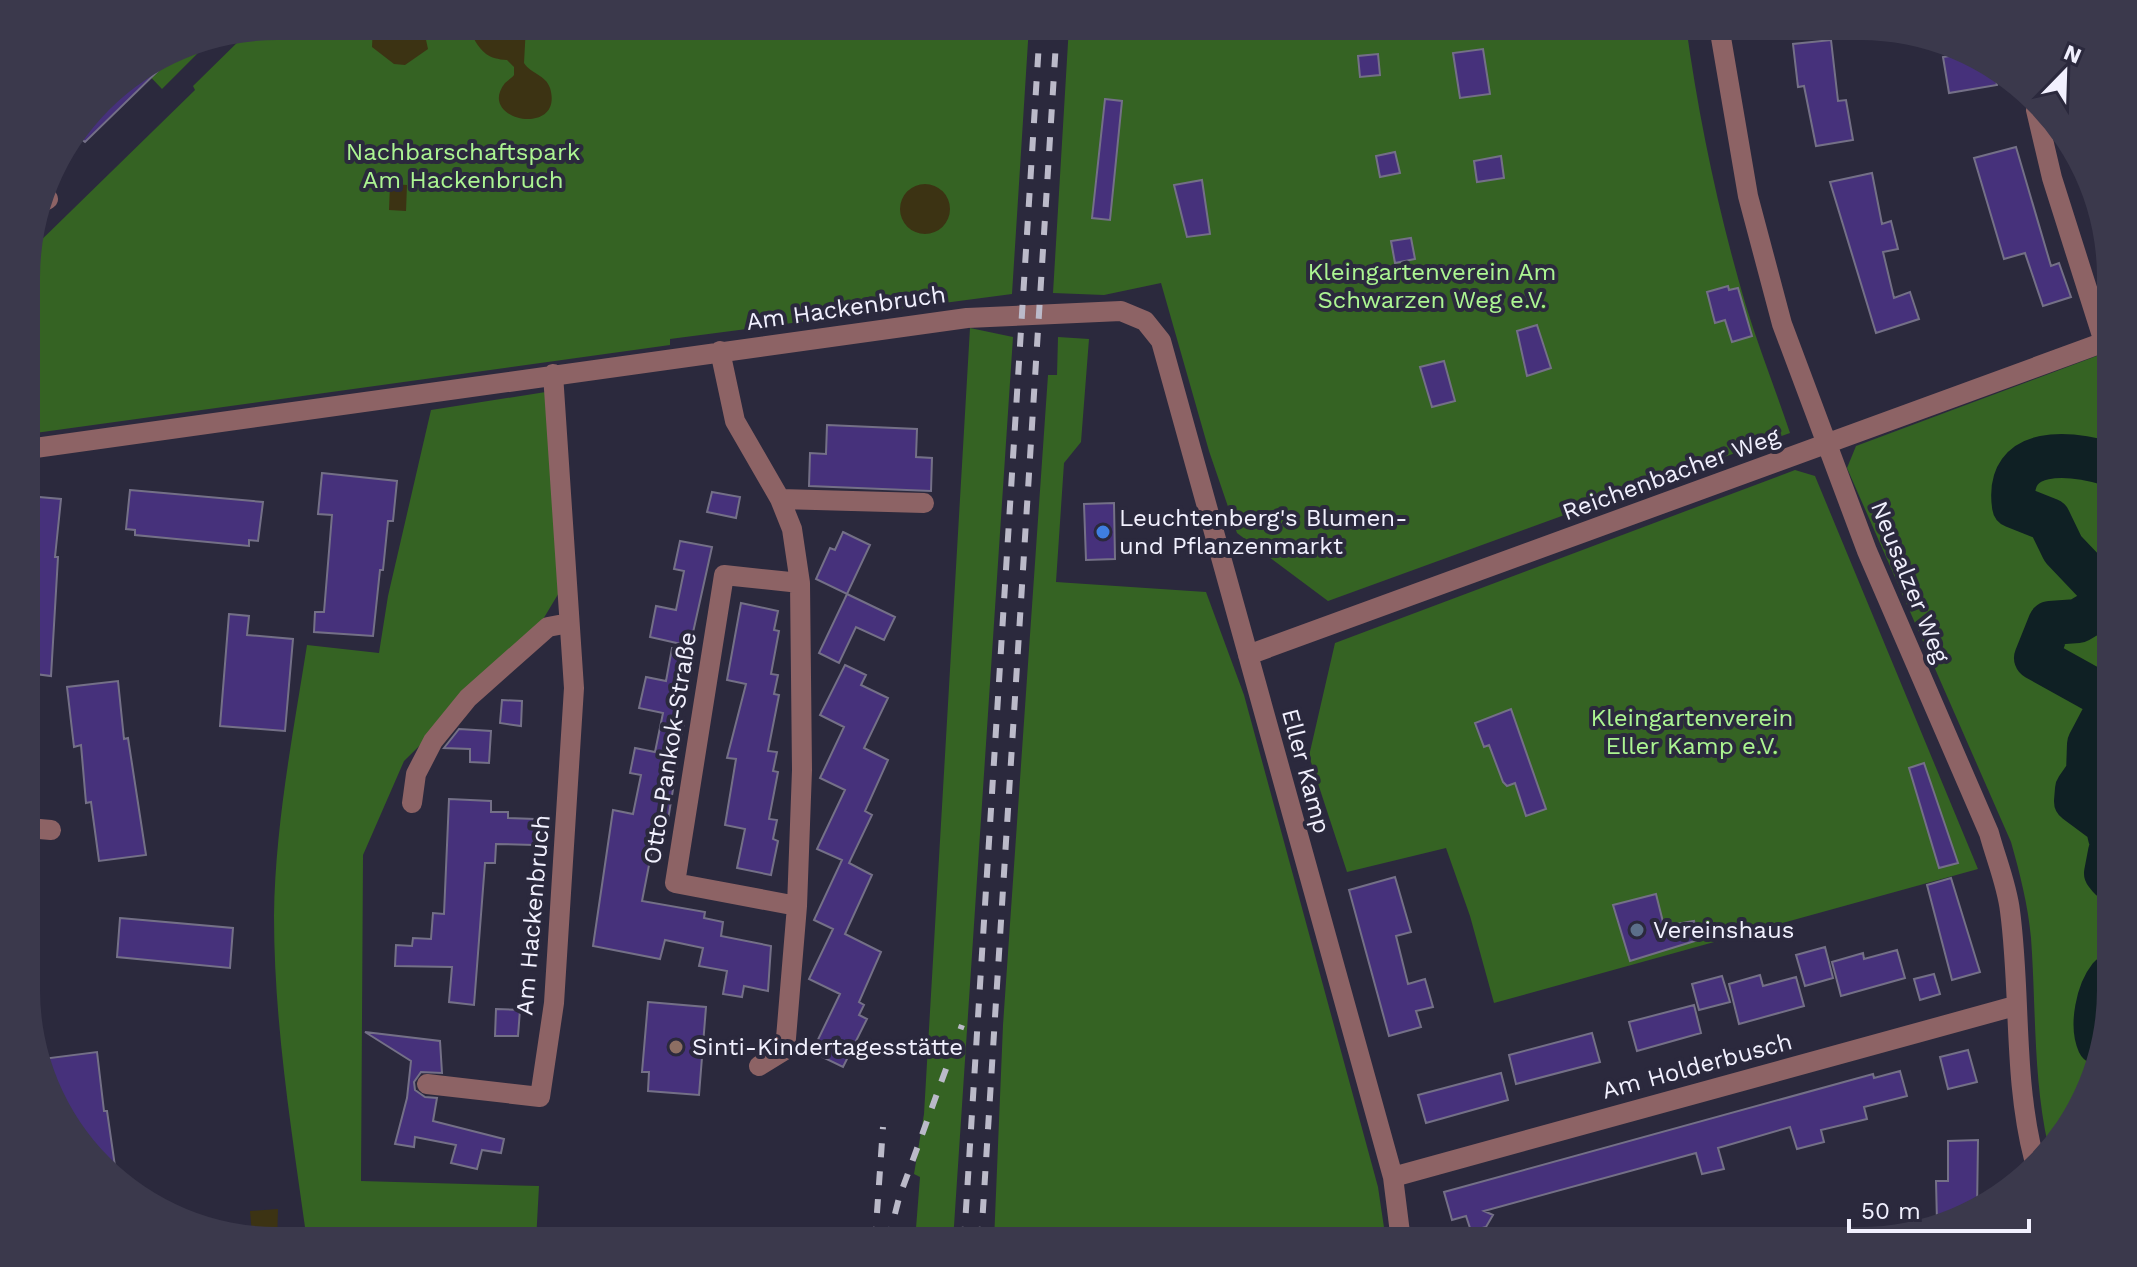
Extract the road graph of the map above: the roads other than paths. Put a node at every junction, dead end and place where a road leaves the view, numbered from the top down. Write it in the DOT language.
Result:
graph roads {
  1 [pos="1721,40"];
  2 [pos="2039,123"];
  3 [pos="2096,308"];
  4 [pos="1145,321"];
  5 [pos="2096,345"];
  6 [pos="720,351"];
  7 [pos="553,374"];
  8 [pos="1827,445"];
  9 [pos="40,447"];
  10 [pos="780,499"];
  11 [pos="924,503"];
  12 [pos="800,583"];
  13 [pos="569,623"];
  14 [pos="1248,655"];
  15 [pos="412,803"];
  16 [pos="40,829"];
  17 [pos="51,830"];
  18 [pos="797,906"];
  19 [pos="2015,1006"];
  20 [pos="759,1066"];
  21 [pos="427,1084"];
  22 [pos="2033,1151"];
  23 [pos="1393,1177"];
  24 [pos="1399,1226"];
  1 -- 8 [label="street, Neusalzer Weg"];
  2 -- 3 [label="street"];
  4 -- 6 [label="street, Am Hackenbruch"];
  4 -- 14 [label="street, Eller Kamp"];
  5 -- 8 [label="street, Reichenbacher Weg"];
  6 -- 7 [label="street, Am Hackenbruch"];
  6 -- 10 [label="street"];
  7 -- 9 [label="street, Am Hackenbruch"];
  7 -- 13 [label="street, Am Hackenbruch"];
  8 -- 14 [label="street, Reichenbacher Weg"];
  8 -- 19 [label="street, Neusalzer Weg"];
  10 -- 11 [label="street"];
  10 -- 12 [label="street"];
  12 -- 18 [label="street"];
  12 -- 18 [label="street, Otto-Pankok-Straße"];
  13 -- 15 [label="street"];
  13 -- 21 [label="street, Am Hackenbruch"];
  14 -- 23 [label="street, Eller Kamp"];
  16 -- 17 [label="street"];
  18 -- 20 [label="street"];
  19 -- 22 [label="street, Neusalzer Weg"];
  19 -- 23 [label="street, Am Holderbusch"];
  23 -- 24 [label="street, Eller Kamp"];
}
